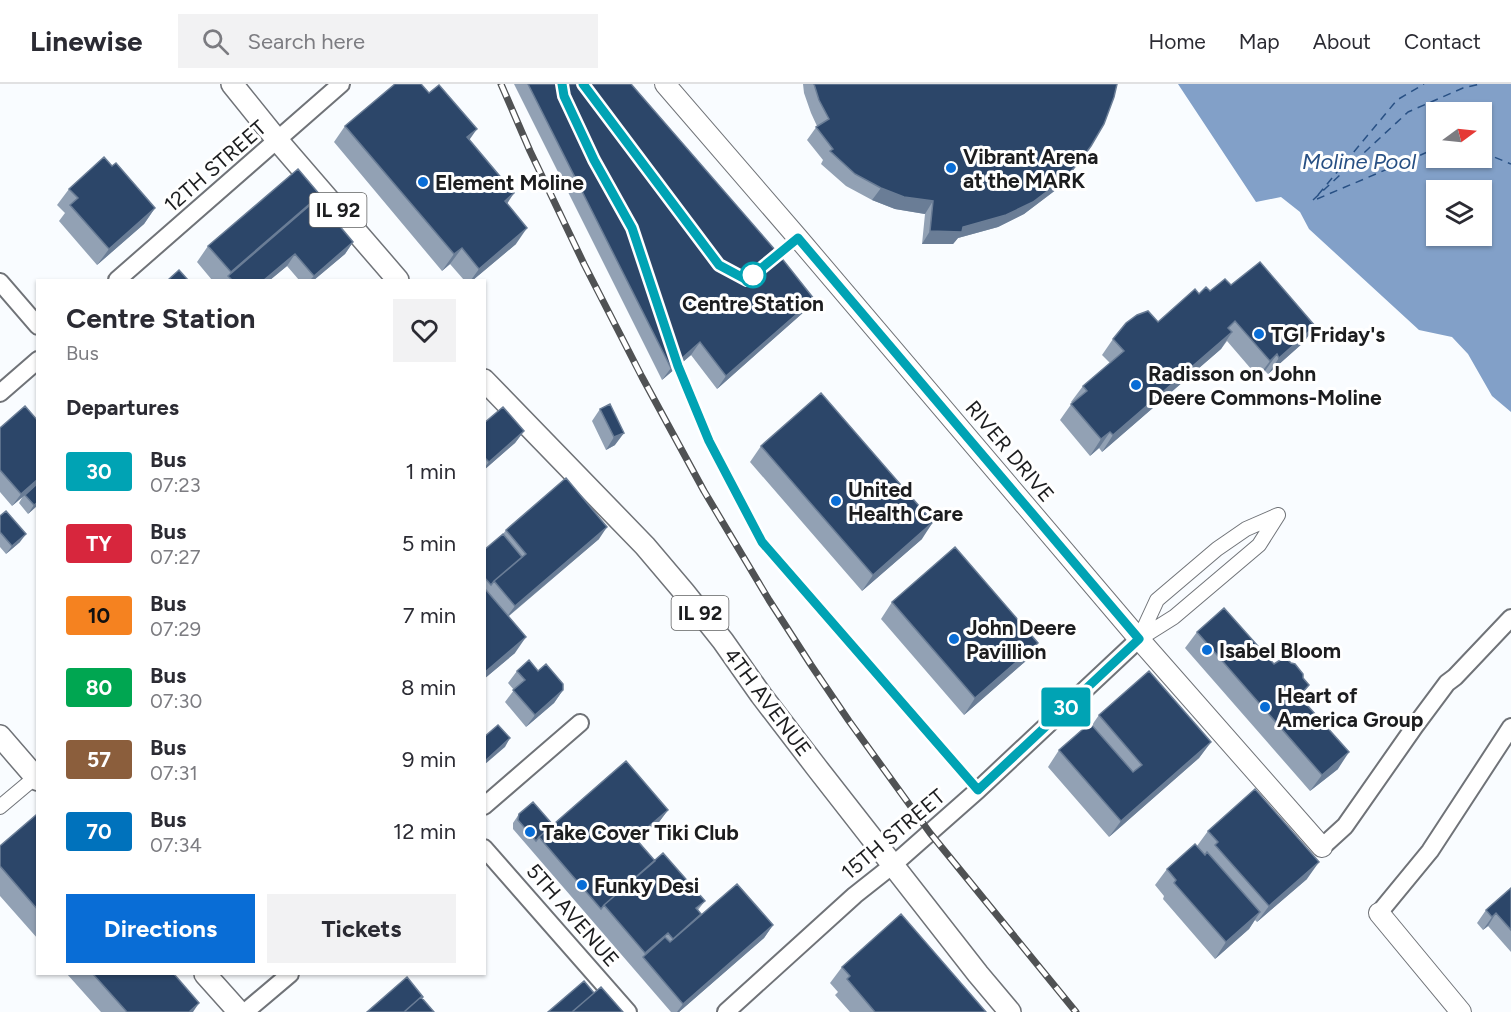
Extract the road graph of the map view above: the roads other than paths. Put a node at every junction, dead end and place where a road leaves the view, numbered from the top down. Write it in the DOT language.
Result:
graph roads {
  1 [pos="232,84"];
  2 [pos="341,84"];
  3 [pos="665,84"];
  4 [pos="278,141"];
  5 [pos="118,279"];
  6 [pos="397,279"];
  7 [pos="0,282"];
  8 [pos="36,324"];
  9 [pos="36,362"];
  10 [pos="486,382"];
  11 [pos="0,393"];
  12 [pos="1511,618"];
  13 [pos="1139,639"];
  14 [pos="580,723"];
  15 [pos="1511,727"];
  16 [pos="0,736"];
  17 [pos="36,776"];
  18 [pos="36,778"];
  19 [pos="486,804"];
  20 [pos="0,807"];
  21 [pos="1322,847"];
  22 [pos="486,850"];
  23 [pos="893,865"];
  24 [pos="1379,912"];
  25 [pos="206,975"];
  26 [pos="289,975"];
  27 [pos="239,1012"];
  28 [pos="245,1012"];
  29 [pos="628,1012"];
  30 [pos="726,1012"];
  31 [pos="1010,1012"];
  32 [pos="1461,1012"];
  1 -- 4 [label="main road, IL 92"];
  2 -- 4 [label="street, 12TH STREET"];
  3 -- 13 [label="main road, RIVER DRIVE"];
  4 -- 5 [label="street, 12TH STREET"];
  4 -- 6 [label="main road, IL 92"];
  7 -- 8 [label="street"];
  9 -- 11 [label="street"];
  10 -- 23 [label="main road, 4TH AVENUE / IL 92"];
  12 -- 21 [label="street"];
  13 -- 13 [label="street, 15TH STREET"];
  13 -- 21 [label="main road, RIVER DRIVE"];
  13 -- 23 [label="street, 15TH STREET"];
  14 -- 19 [label="street"];
  15 -- 24 [label="street"];
  16 -- 17 [label="main road"];
  18 -- 20 [label="street"];
  22 -- 29 [label="street, 5TH AVENUE"];
  23 -- 30 [label="street, 15TH STREET"];
  23 -- 31 [label="main road, 4TH AVENUE / IL 92"];
  24 -- 32 [label="main road"];
  25 -- 27 [label="main road"];
  26 -- 28 [label="street"];
}
